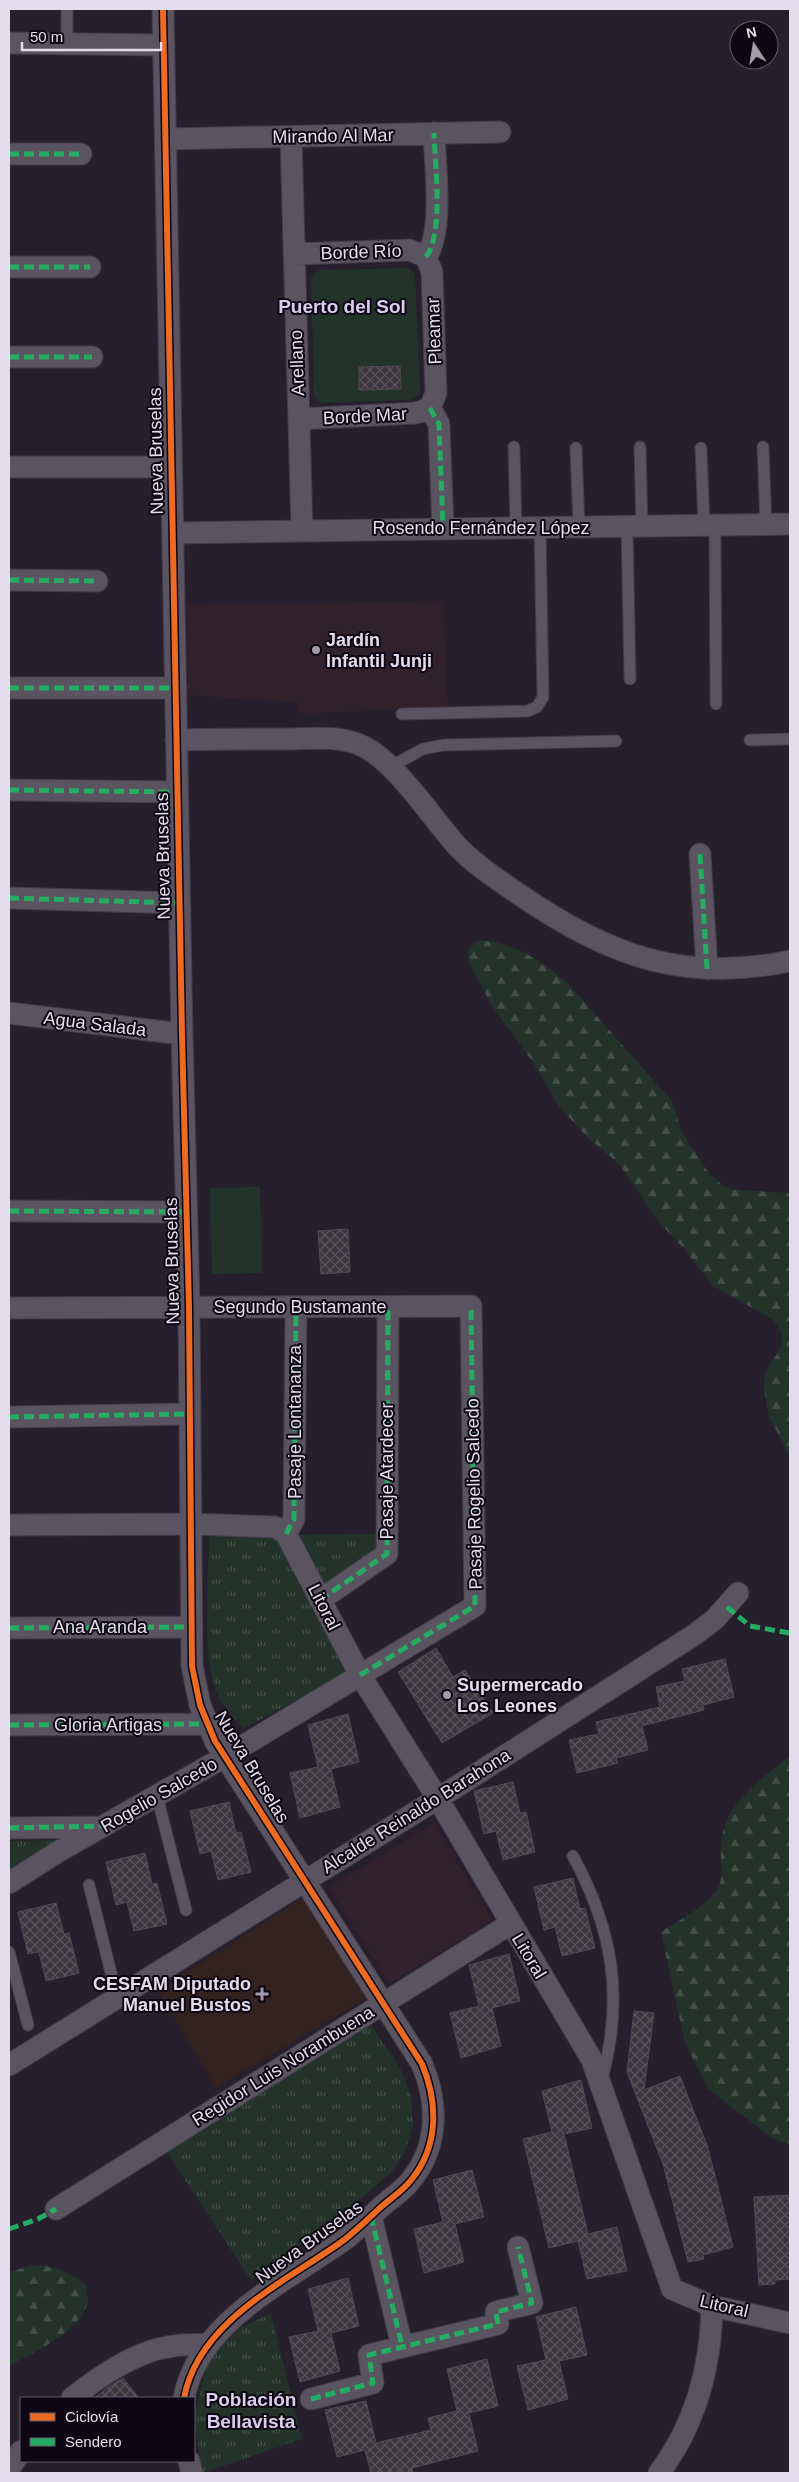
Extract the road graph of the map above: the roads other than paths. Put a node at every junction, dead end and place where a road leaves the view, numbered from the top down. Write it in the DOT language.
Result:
graph roads {
  1 [pos="67,9"];
  2 [pos="163,9"];
  3 [pos="9,43"];
  4 [pos="67,44"];
  5 [pos="164,45"];
  6 [pos="500,132"];
  7 [pos="434,133"];
  8 [pos="291,137"];
  9 [pos="166,139"];
  10 [pos="9,154"];
  11 [pos="81,154"];
  12 [pos="294,254"];
  13 [pos="426,257"];
  14 [pos="9,267"];
  15 [pos="90,267"];
  16 [pos="9,357"];
  17 [pos="92,357"];
  18 [pos="430,408"];
  19 [pos="299,419"];
  20 [pos="514,447"];
  21 [pos="763,447"];
  22 [pos="576,448"];
  23 [pos="640,448"];
  24 [pos="701,448"];
  25 [pos="9,467"];
  26 [pos="171,467"];
  27 [pos="766,524"];
  28 [pos="790,524"];
  29 [pos="709,526"];
  30 [pos="635,527"];
  31 [pos="443,528"];
  32 [pos="516,528"];
  33 [pos="540,528"];
  34 [pos="579,528"];
  35 [pos="302,530"];
  36 [pos="173,533"];
  37 [pos="9,580"];
  38 [pos="97,581"];
  39 [pos="630,679"];
  40 [pos="9,688"];
  41 [pos="176,688"];
  42 [pos="716,704"];
  43 [pos="402,714"];
  44 [pos="790,739"];
  45 [pos="176,740"];
  46 [pos="750,740"];
  47 [pos="616,741"];
  48 [pos="390,767"];
  49 [pos="9,790"];
  50 [pos="177,792"];
  51 [pos="700,854"];
  52 [pos="9,898"];
  53 [pos="179,903"];
  54 [pos="790,961"];
  55 [pos="707,969"];
  56 [pos="9,1013"];
  57 [pos="182,1034"];
  58 [pos="9,1211"];
  59 [pos="186,1212"];
  60 [pos="470,1306"];
  61 [pos="189,1307"];
  62 [pos="296,1307"];
  63 [pos="388,1307"];
  64 [pos="9,1308"];
  65 [pos="190,1414"];
  66 [pos="9,1417"];
  67 [pos="191,1524"];
  68 [pos="9,1526"];
  69 [pos="286,1534"];
  70 [pos="738,1593"];
  71 [pos="320,1600"];
  72 [pos="192,1627"];
  73 [pos="9,1628"];
  74 [pos="360,1675"];
  75 [pos="207,1724"];
  76 [pos="9,1725"];
  77 [pos="226,1756"];
  78 [pos="157,1796"];
  79 [pos="438,1799"];
  80 [pos="104,1826"];
  81 [pos="9,1828"];
  82 [pos="573,1856"];
  83 [pos="304,1880"];
  84 [pos="9,1883"];
  85 [pos="89,1885"];
  86 [pos="186,1910"];
  87 [pos="510,1924"];
  88 [pos="9,1952"];
  89 [pos="118,1997"];
  90 [pos="382,2004"];
  91 [pos="28,2025"];
  92 [pos="9,2065"];
  93 [pos="600,2083"];
  94 [pos="56,2209"];
  95 [pos="371,2216"];
  96 [pos="518,2247"];
  97 [pos="712,2306"];
  98 [pos="790,2323"];
  99 [pos="209,2344"];
  100 [pos="402,2346"];
  101 [pos="73,2397"];
  102 [pos="184,2397"];
  103 [pos="310,2400"];
  104 [pos="20,2452"];
  105 [pos="9,2469"];
  106 [pos="659,2473"];
  1 -- 4 [label="lane"];
  2 -- 5 [label="street, Nueva Bruselas"];
  3 -- 4 [label="street"];
  4 -- 5 [label="street"];
  5 -- 9 [label="street, Nueva Bruselas"];
  6 -- 7 [label="street, Mirando Al Mar"];
  7 -- 8 [label="street, Mirando Al Mar"];
  7 -- 13 [label="street"];
  8 -- 9 [label="street, Mirando Al Mar"];
  8 -- 12 [label="street, Arellano"];
  9 -- 26 [label="street, Nueva Bruselas"];
  10 -- 11 [label="street"];
  12 -- 13 [label="street, Borde Río"];
  12 -- 19 [label="street, Arellano"];
  13 -- 18 [label="street, Pleamar"];
  14 -- 15 [label="street"];
  16 -- 17 [label="street"];
  18 -- 19 [label="street, Borde Mar"];
  18 -- 31 [label="street"];
  19 -- 35 [label="street, Arellano"];
  20 -- 32 [label="lane"];
  21 -- 27 [label="lane"];
  22 -- 34 [label="lane"];
  23 -- 30 [label="lane"];
  24 -- 29 [label="lane"];
  25 -- 26 [label="street"];
  26 -- 36 [label="street, Nueva Bruselas"];
  27 -- 28 [label="street, Rosendo Fernández López"];
  27 -- 29 [label="street, Rosendo Fernández López"];
  29 -- 30 [label="street, Rosendo Fernández López"];
  29 -- 42 [label="lane"];
  30 -- 34 [label="street, Rosendo Fernández López"];
  30 -- 39 [label="lane"];
  31 -- 32 [label="street, Rosendo Fernández López"];
  31 -- 35 [label="street, Rosendo Fernández López"];
  32 -- 33 [label="street, Rosendo Fernández López"];
  33 -- 34 [label="street, Rosendo Fernández López"];
  33 -- 43 [label="lane"];
  35 -- 36 [label="street, Rosendo Fernández López"];
  36 -- 41 [label="street, Nueva Bruselas"];
  37 -- 38 [label="street"];
  40 -- 41 [label="street"];
  41 -- 45 [label="street, Nueva Bruselas"];
  44 -- 46 [label="lane"];
  45 -- 48 [label="street"];
  45 -- 50 [label="street, Nueva Bruselas"];
  47 -- 48 [label="lane"];
  48 -- 55 [label="street"];
  49 -- 50 [label="street"];
  50 -- 53 [label="street, Nueva Bruselas"];
  51 -- 55 [label="street"];
  52 -- 53 [label="street"];
  53 -- 57 [label="street, Nueva Bruselas"];
  54 -- 55 [label="street"];
  56 -- 57 [label="street, Agua Salada"];
  57 -- 59 [label="street, Nueva Bruselas"];
  58 -- 59 [label="street"];
  59 -- 61 [label="street, Nueva Bruselas"];
  60 -- 63 [label="street, Segundo Bustamante"];
  60 -- 74 [label="street, Pasaje Rogelio Salcedo"];
  61 -- 62 [label="street, Segundo Bustamante"];
  61 -- 64 [label="street, Segundo Bustamante"];
  61 -- 65 [label="street, Nueva Bruselas"];
  62 -- 63 [label="street, Segundo Bustamante"];
  62 -- 69 [label="street, Pasaje Lontananza"];
  63 -- 71 [label="street, Pasaje Atardecer"];
  65 -- 66 [label="street"];
  65 -- 67 [label="street, Nueva Bruselas"];
  67 -- 68 [label="street"];
  67 -- 69 [label="street"];
  67 -- 72 [label="street, Nueva Bruselas"];
  69 -- 71 [label="street, Litoral"];
  70 -- 79 [label="street, Alcalde Reinaldo Barahona"];
  71 -- 74 [label="street, Litoral"];
  72 -- 73 [label="street, Ana Aranda"];
  72 -- 75 [label="street, Nueva Bruselas"];
  74 -- 77 [label="street, Rogelio Salcedo"];
  74 -- 79 [label="street, Litoral"];
  75 -- 76 [label="street, Gloria Artigas"];
  75 -- 77 [label="street, Nueva Bruselas"];
  77 -- 78 [label="street, Rogelio Salcedo"];
  77 -- 83 [label="street, Nueva Bruselas"];
  78 -- 80 [label="street, Rogelio Salcedo"];
  78 -- 86 [label="lane"];
  79 -- 83 [label="street, Alcalde Reinaldo Barahona"];
  79 -- 87 [label="street, Litoral"];
  80 -- 81 [label="street"];
  80 -- 84 [label="street, Rogelio Salcedo"];
  82 -- 93 [label="lane"];
  83 -- 89 [label="street, Alcalde Reinaldo Barahona"];
  83 -- 90 [label="street, Nueva Bruselas"];
  85 -- 89 [label="lane"];
  87 -- 90 [label="street, Regidor Luis Norambuena"];
  87 -- 93 [label="street, Litoral"];
  88 -- 91 [label="lane"];
  89 -- 92 [label="street, Alcalde Reinaldo Barahona"];
  90 -- 94 [label="street, Regidor Luis Norambuena"];
  90 -- 95 [label="street, Nueva Bruselas"];
  93 -- 97 [label="street, Litoral"];
  95 -- 99 [label="street, Nueva Bruselas"];
  95 -- 100 [label="street, Nueva Bruselas"];
  96 -- 100 [label="street"];
  97 -- 98 [label="street, Litoral"];
  97 -- 106 [label="street"];
  99 -- 101 [label="street"];
  99 -- 102 [label="street, Nueva Bruselas"];
  100 -- 103 [label="street"];
  104 -- 105 [label="street"];
}
